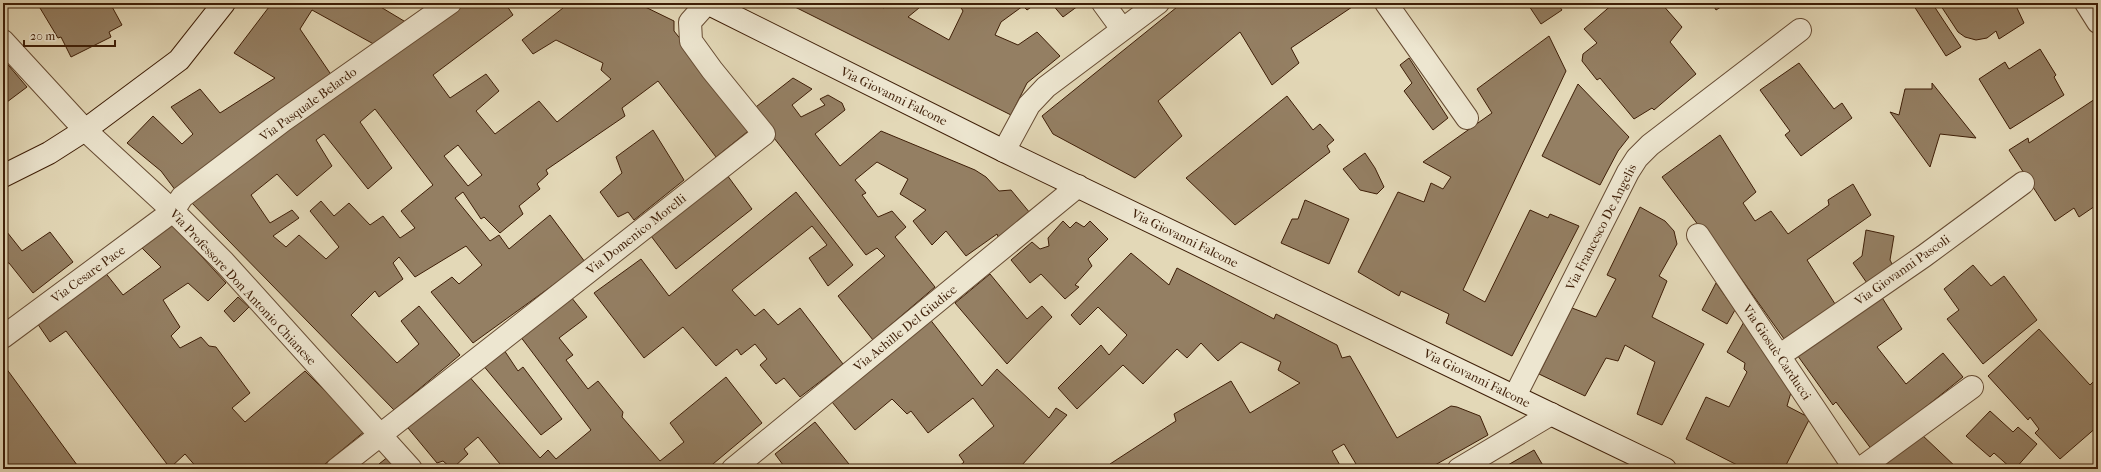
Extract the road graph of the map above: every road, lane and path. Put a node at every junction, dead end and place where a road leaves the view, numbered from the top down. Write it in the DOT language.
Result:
graph roads {
  1 [pos="224,3"];
  2 [pos="450,3"];
  3 [pos="707,3"];
  4 [pos="1103,3"];
  5 [pos="1158,3"];
  6 [pos="1386,3"];
  7 [pos="2086,3"];
  8 [pos="2098,22"];
  9 [pos="1122,29"];
  10 [pos="1800,30"];
  11 [pos="3,41"];
  12 [pos="1467,118"];
  13 [pos="86,130"];
  14 [pos="1004,151"];
  15 [pos="3,176"];
  16 [pos="2023,183"];
  17 [pos="1078,186"];
  18 [pos="173,211"];
  19 [pos="1698,236"];
  20 [pos="3,337"];
  21 [pos="1779,356"];
  22 [pos="1972,387"];
  23 [pos="1515,396"];
  24 [pos="1551,414"];
  25 [pos="380,435"];
  26 [pos="337,469"];
  27 [pos="411,469"];
  28 [pos="733,469"];
  29 [pos="1459,469"];
  30 [pos="1665,469"];
  31 [pos="1855,469"];
  32 [pos="1860,469"];
  1 -- 13 [label="street"];
  2 -- 18 [label="street, Via Pasquale Belardo"];
  3 -- 14 [label="street, Via Giovanni Falcone"];
  3 -- 25 [label="street, Via Domenico Morelli"];
  4 -- 9 [label="street"];
  5 -- 9 [label="street"];
  6 -- 12 [label="street"];
  7 -- 8 [label="street"];
  9 -- 14 [label="street"];
  10 -- 23 [label="street, Via Francesco De Angelis"];
  11 -- 13 [label="street, Via Professore Don Antonio Chianese"];
  13 -- 15 [label="street"];
  13 -- 18 [label="street, Via Professore Don Antonio Chianese"];
  14 -- 17 [label="street, Via Giovanni Falcone"];
  16 -- 21 [label="street, Via Giovanni Pascoli"];
  17 -- 23 [label="street, Via Giovanni Falcone"];
  17 -- 28 [label="street, Via Achille Del Giudice"];
  18 -- 20 [label="street, Via Cesare Pace"];
  18 -- 25 [label="street, Via Professore Don Antonio Chianese"];
  19 -- 21 [label="street, Via Giosuè Carducci"];
  21 -- 31 [label="street, Via Giosuè Carducci"];
  22 -- 32 [label="street"];
  23 -- 24 [label="street, Via Giovanni Falcone"];
  24 -- 29 [label="street"];
  24 -- 30 [label="street, Via Giovanni Falcone"];
  25 -- 26 [label="street, Via Domenico Morelli"];
  25 -- 27 [label="street, Via Professore Don Antonio Chianese"];
}
